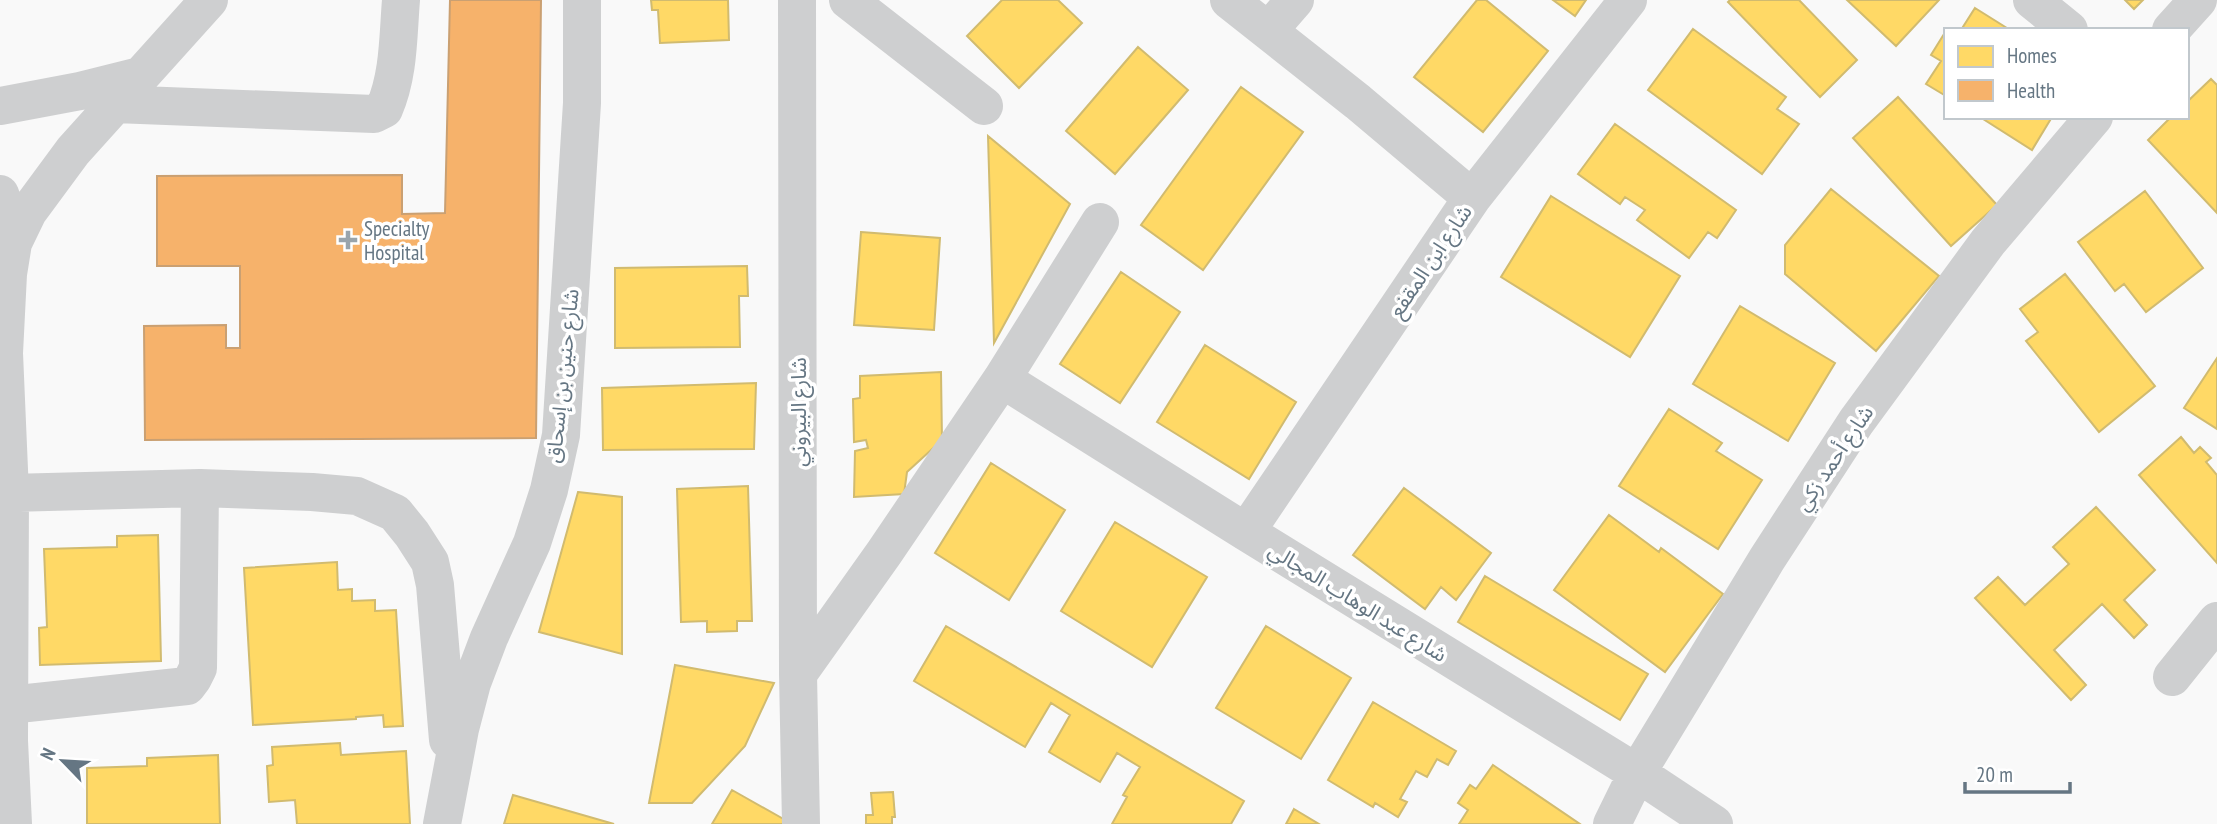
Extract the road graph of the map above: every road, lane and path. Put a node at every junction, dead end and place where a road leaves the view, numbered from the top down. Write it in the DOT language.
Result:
graph roads {
  1 [pos="209,0"];
  2 [pos="401,0"];
  3 [pos="582,0"];
  4 [pos="797,0"];
  5 [pos="848,0"];
  6 [pos="1229,0"];
  7 [pos="1295,0"];
  8 [pos="1628,0"];
  9 [pos="2032,0"];
  10 [pos="2198,0"];
  11 [pos="2067,28"];
  12 [pos="2173,28"];
  13 [pos="1269,30"];
  14 [pos="140,76"];
  15 [pos="115,104"];
  16 [pos="0,106"];
  17 [pos="984,106"];
  18 [pos="2092,119"];
  19 [pos="0,194"];
  20 [pos="1472,198"];
  21 [pos="1100,222"];
  22 [pos="13,243"];
  23 [pos="2,357"];
  24 [pos="1002,379"];
  25 [pos="200,488"];
  26 [pos="10,493"];
  27 [pos="1246,533"];
  28 [pos="2217,621"];
  29 [pos="798,674"];
  30 [pos="2172,677"];
  31 [pos="6,730"];
  32 [pos="1637,774"];
  33 [pos="451,777"];
  34 [pos="13,824"];
  35 [pos="442,824"];
  36 [pos="801,824"];
  37 [pos="1612,824"];
  38 [pos="1714,824"];
  1 -- 14 [label="street"];
  2 -- 15 [label="street"];
  3 -- 33 [label="street, شارع حنين بن إسحاق"];
  4 -- 29 [label="street, شارع البيروني"];
  5 -- 17 [label="street"];
  6 -- 13 [label="street"];
  7 -- 13 [label="street"];
  8 -- 20 [label="street, شارع ابن المقفع"];
  9 -- 11 [label="street"];
  10 -- 12 [label="street"];
  13 -- 20 [label="street"];
  14 -- 15 [label="street"];
  14 -- 16 [label="street"];
  15 -- 22 [label="street"];
  18 -- 32 [label="street, شارع أحمد زكي"];
  19 -- 22 [label="street"];
  20 -- 27 [label="street, شارع ابن المقفع"];
  21 -- 24 [label="street"];
  22 -- 23 [label="street"];
  23 -- 26 [label="street"];
  24 -- 27 [label="street, شارع عبد الوهاب المجالي"];
  24 -- 29 [label="street"];
  25 -- 26 [label="street, شارع حنين بن إسحاق"];
  25 -- 31 [label="street"];
  25 -- 33 [label="street, شارع حنين بن إسحاق"];
  26 -- 31 [label="street"];
  27 -- 32 [label="street, شارع عبد الوهاب المجالي"];
  28 -- 30 [label="street"];
  29 -- 36 [label="street, شارع البيروني"];
  31 -- 34 [label="street"];
  32 -- 37 [label="street, شارع أحمد زكي"];
  32 -- 38 [label="street, شارع عبد الوهاب المجالي"];
  33 -- 35 [label="street, شارع حنين بن إسحاق"];
}
